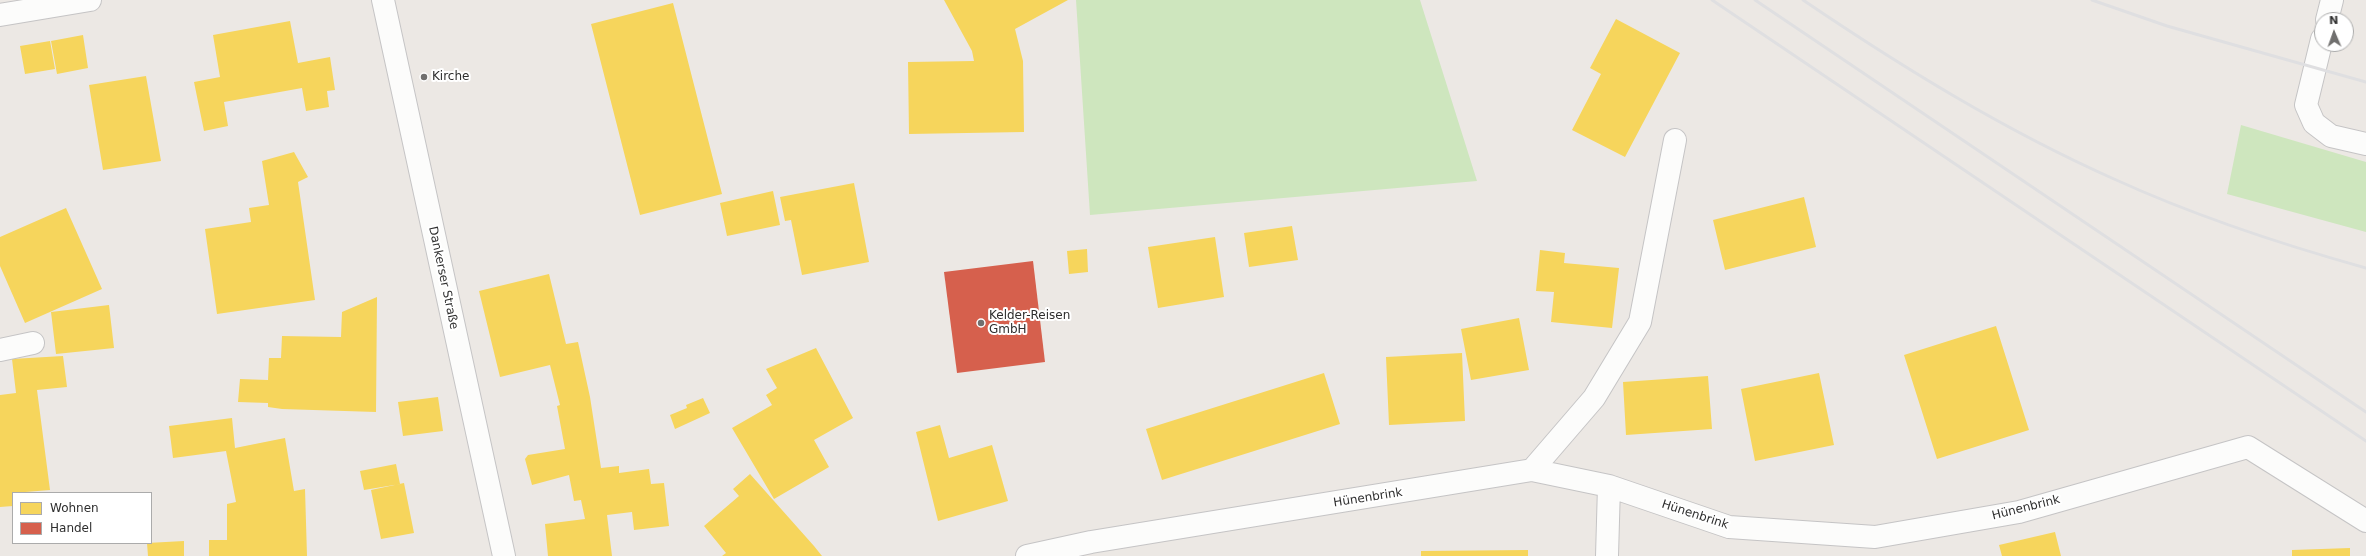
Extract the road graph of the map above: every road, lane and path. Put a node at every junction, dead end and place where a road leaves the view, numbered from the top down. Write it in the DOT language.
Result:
graph roads {
  1 [pos="90,0"];
  2 [pos="383,0"];
  3 [pos="2332,0"];
  4 [pos="2329,12"];
  5 [pos="0,15"];
  6 [pos="2319,52"];
  7 [pos="1675,140"];
  8 [pos="2366,144"];
  9 [pos="33,343"];
  10 [pos="0,350"];
  11 [pos="1532,470"];
  12 [pos="1608,486"];
  13 [pos="2366,521"];
  14 [pos="504,556"];
  15 [pos="1027,556"];
  16 [pos="1607,556"];
  1 -- 5 [label="street"];
  2 -- 14 [label="street, Dankerser Straße"];
  3 -- 4 [label="street"];
  6 -- 8 [label="street"];
  7 -- 11 [label="street"];
  9 -- 10 [label="street"];
  11 -- 12 [label="street, Hünenbrink"];
  11 -- 15 [label="street, Hünenbrink"];
  12 -- 13 [label="street, Hünenbrink"];
  12 -- 16 [label="street"];
}
